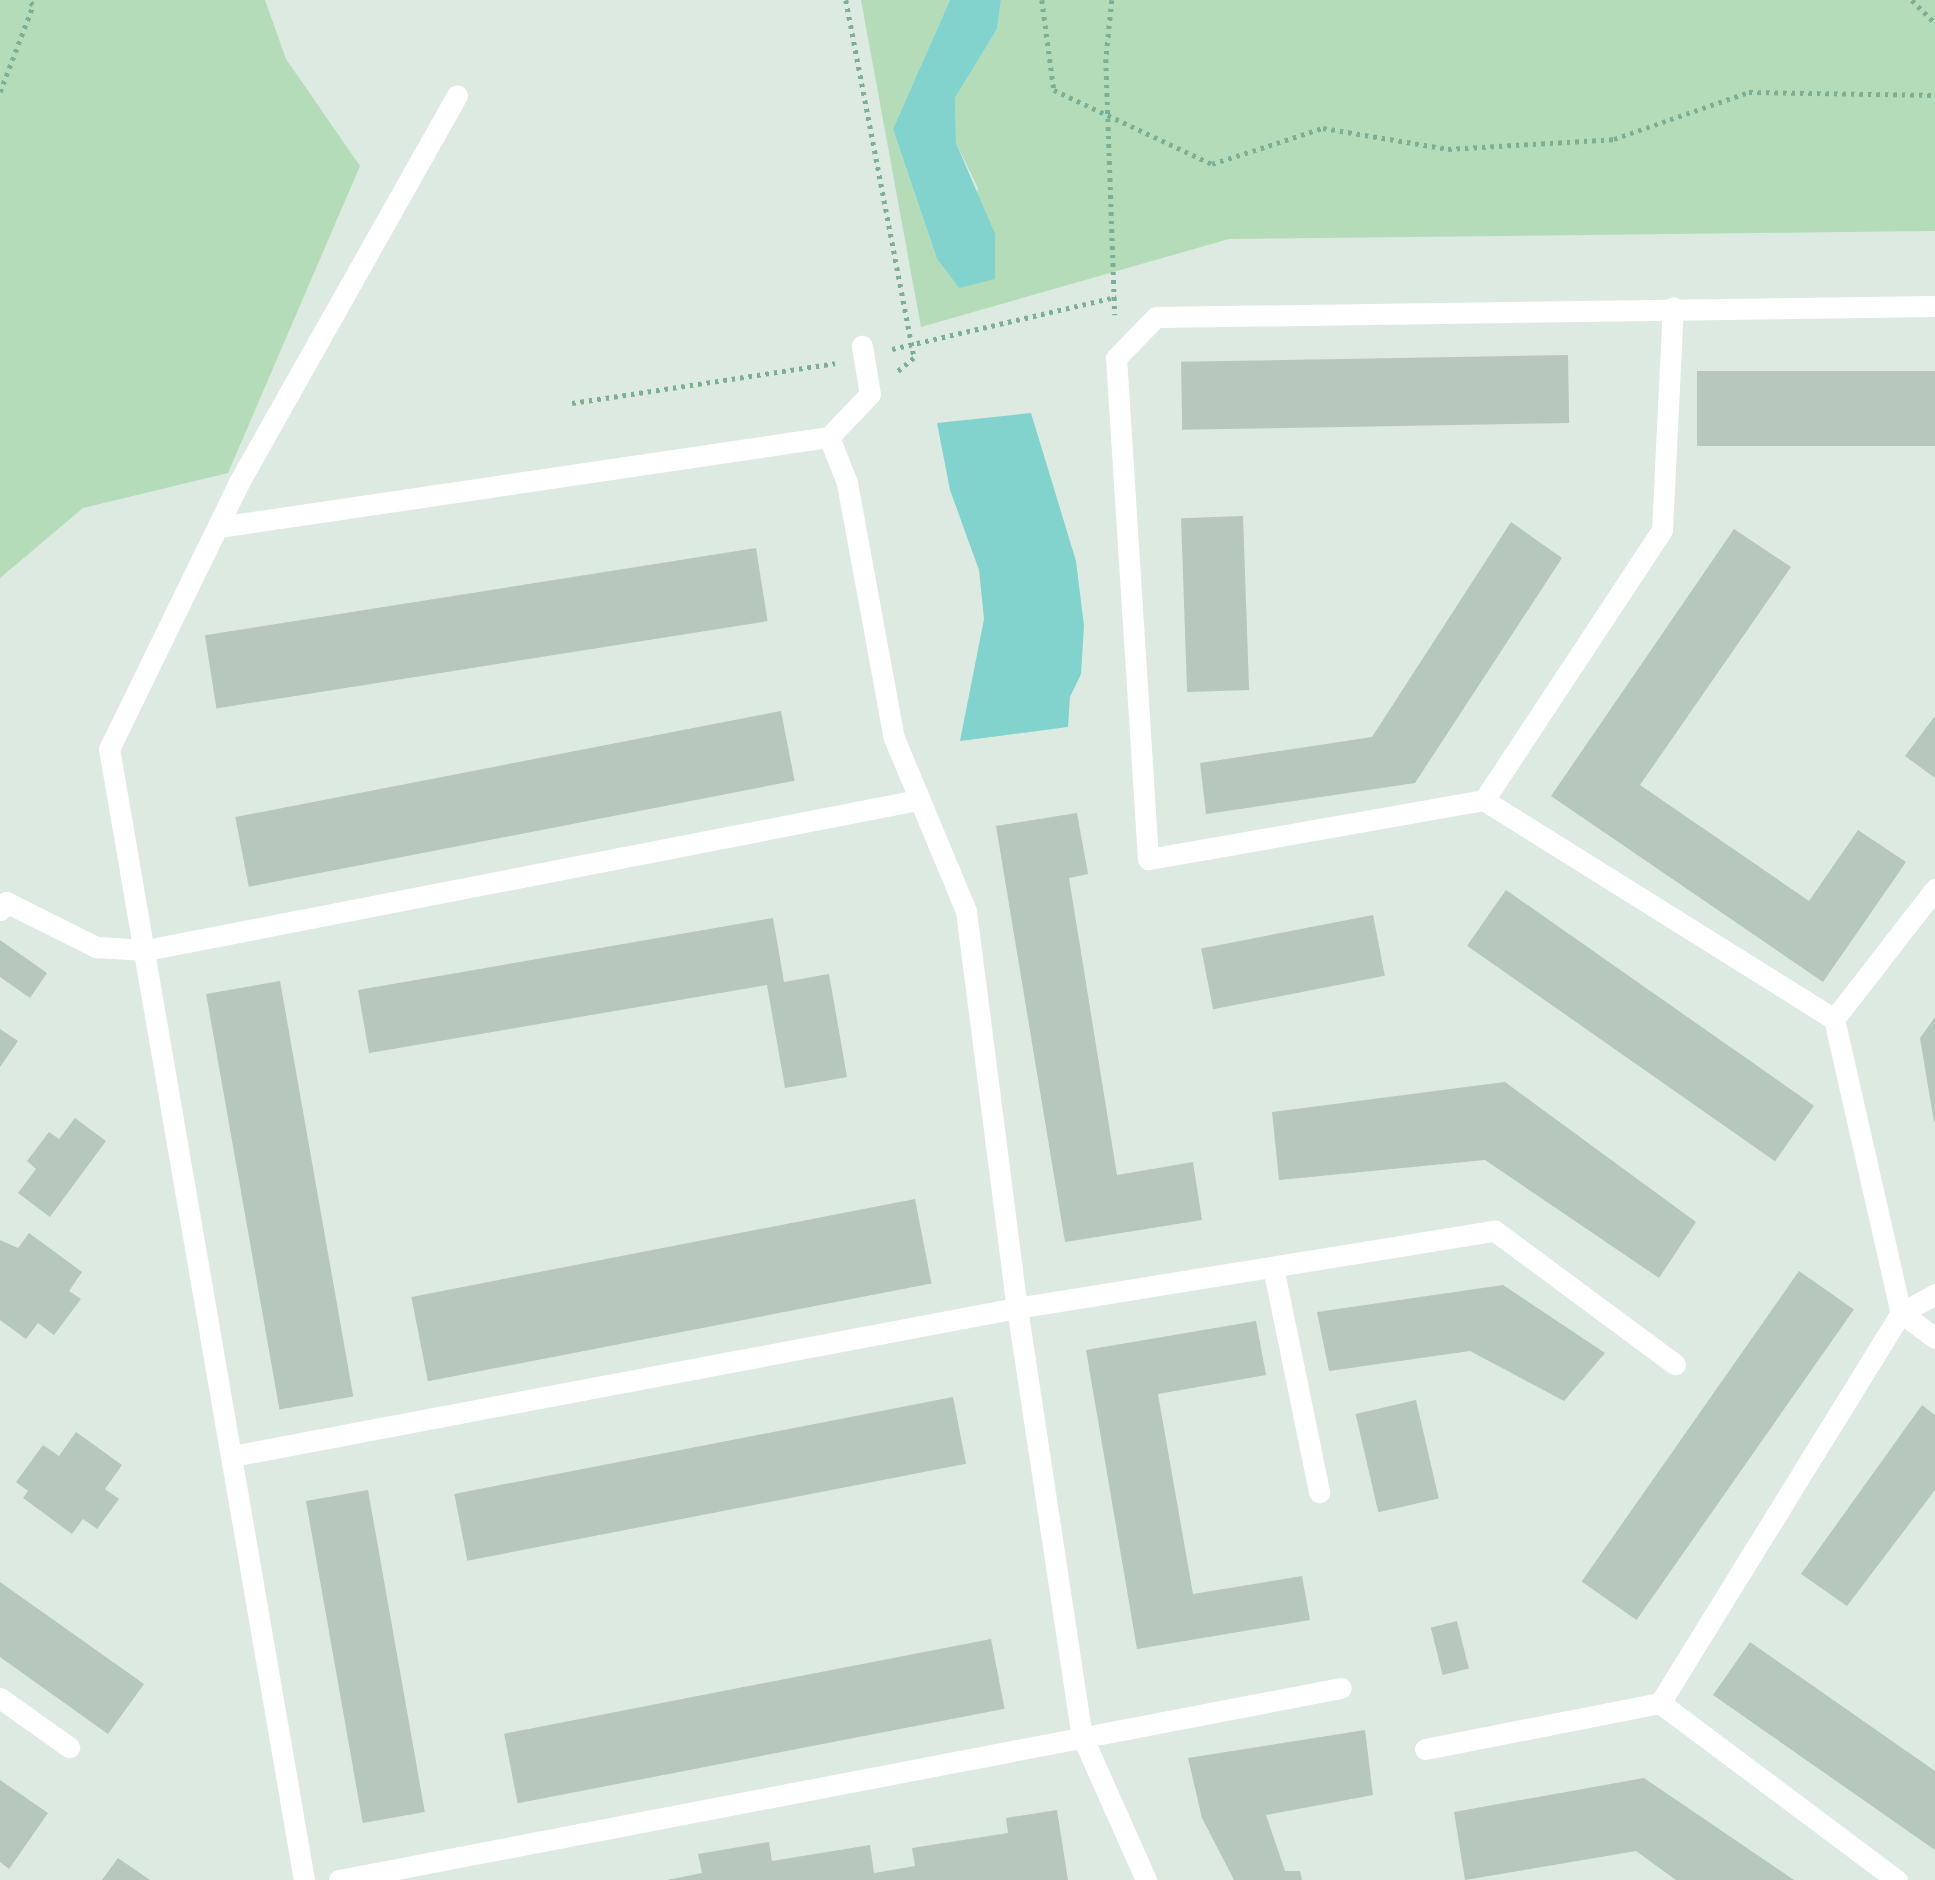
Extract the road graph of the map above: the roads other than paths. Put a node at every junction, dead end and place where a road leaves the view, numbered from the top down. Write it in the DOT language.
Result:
graph roads {
  1 [pos="457,96"];
  2 [pos="1935,306"];
  3 [pos="1673,307"];
  4 [pos="862,346"];
  5 [pos="829,437"];
  6 [pos="219,527"];
  7 [pos="918,800"];
  8 [pos="1484,800"];
  9 [pos="1935,889"];
  10 [pos="3,906"];
  11 [pos="146,950"];
  12 [pos="1834,1019"];
  13 [pos="1273,1267"];
  14 [pos="1935,1294"];
  15 [pos="1017,1308"];
  16 [pos="1901,1313"];
  17 [pos="1935,1338"];
  18 [pos="1675,1364"];
  19 [pos="232,1456"];
  20 [pos="1319,1492"];
  21 [pos="1342,1688"];
  22 [pos="0,1698"];
  23 [pos="1660,1703"];
  24 [pos="1082,1736"];
  25 [pos="69,1747"];
  26 [pos="1424,1749"];
  27 [pos="304,1880"];
  28 [pos="339,1880"];
  29 [pos="1146,1880"];
  30 [pos="1897,1880"];
  1 -- 6 [label="street"];
  2 -- 3 [label="street"];
  3 -- 8 [label="street"];
  3 -- 8 [label="street"];
  4 -- 5 [label="street"];
  5 -- 6 [label="street"];
  5 -- 7 [label="street"];
  6 -- 11 [label="street"];
  7 -- 11 [label="street"];
  7 -- 15 [label="street"];
  8 -- 12 [label="street"];
  9 -- 12 [label="street"];
  10 -- 11 [label="street"];
  11 -- 19 [label="street"];
  12 -- 16 [label="street"];
  13 -- 15 [label="street"];
  13 -- 18 [label="street"];
  13 -- 20 [label="street"];
  14 -- 16 [label="street"];
  15 -- 19 [label="street"];
  15 -- 24 [label="street"];
  16 -- 17 [label="street"];
  16 -- 23 [label="street"];
  19 -- 27 [label="street"];
  21 -- 24 [label="street"];
  22 -- 25 [label="street"];
  23 -- 26 [label="street"];
  23 -- 30 [label="street"];
  24 -- 28 [label="street"];
  24 -- 29 [label="street"];
}
